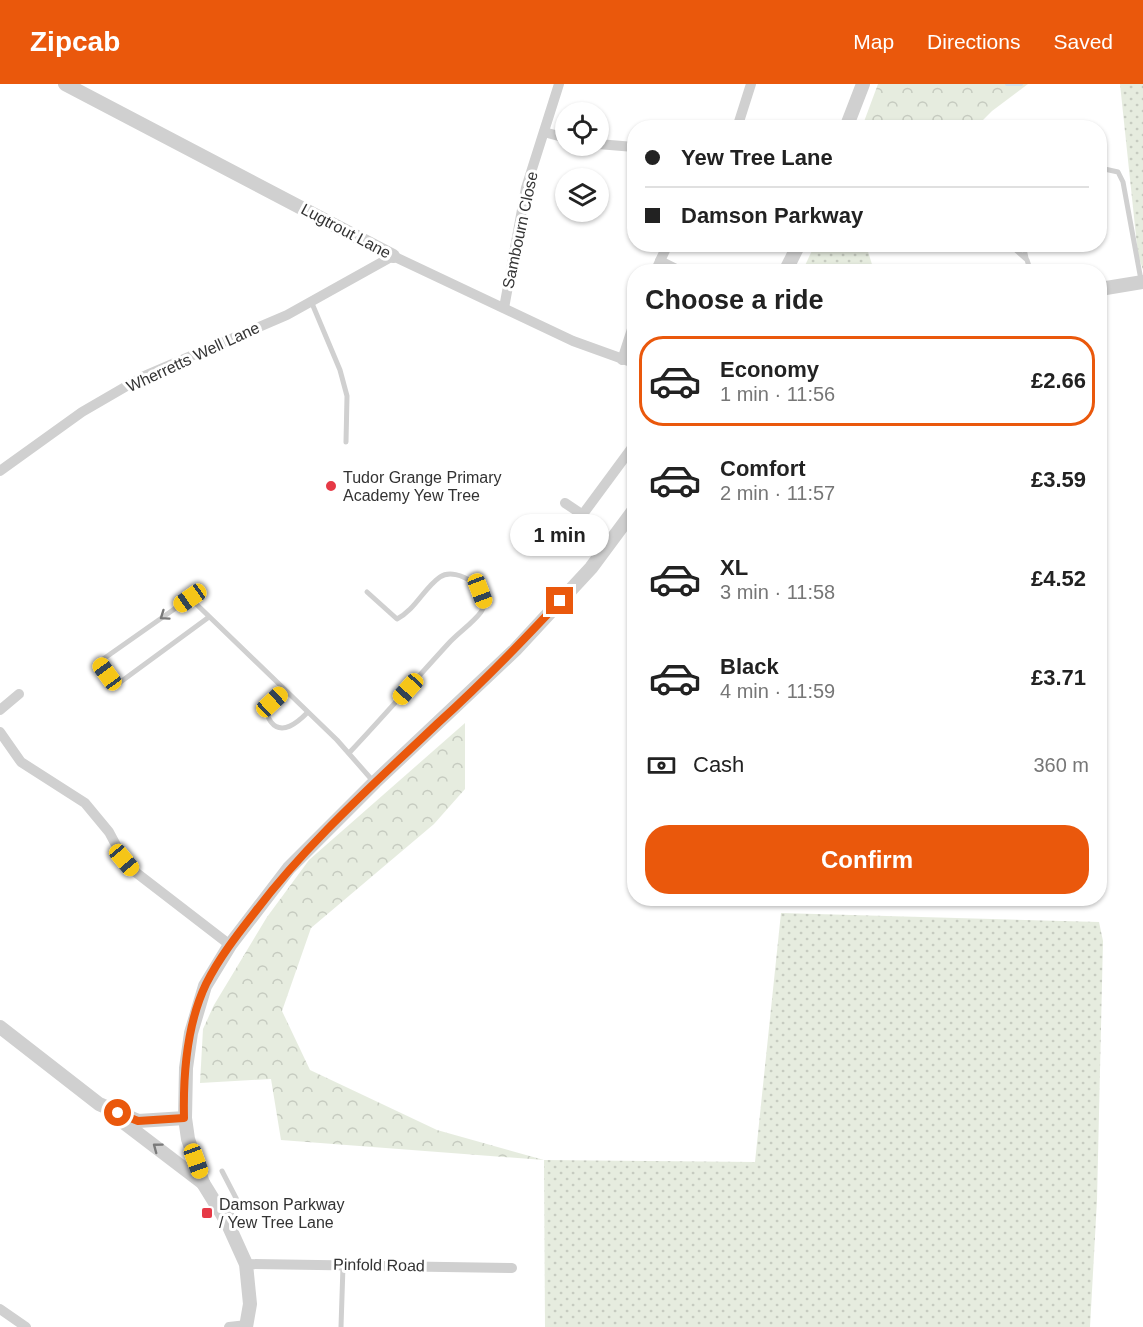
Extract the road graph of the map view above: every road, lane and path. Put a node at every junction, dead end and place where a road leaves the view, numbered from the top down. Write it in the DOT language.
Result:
graph roads {
  1 [pos="65,84"];
  2 [pos="559,84"];
  3 [pos="750,84"];
  4 [pos="863,84"];
  5 [pos="739,120"];
  6 [pos="849,120"];
  7 [pos="544,132"];
  8 [pos="555,135"];
  9 [pos="609,145"];
  10 [pos="627,146"];
  11 [pos="1107,170"];
  12 [pos="664,252"];
  13 [pos="1018,252"];
  14 [pos="1025,252"];
  15 [pos="393,256"];
  16 [pos="1027,260"];
  17 [pos="660,261"];
  18 [pos="659,264"];
  19 [pos="666,264"];
  20 [pos="1028,264"];
  21 [pos="1142,282"];
  22 [pos="1107,289"];
  23 [pos="311,301"];
  24 [pos="504,308"];
  25 [pos="627,345"];
  26 [pos="622,360"];
  27 [pos="627,361"];
  28 [pos="346,442"];
  29 [pos="627,455"];
  30 [pos="0,471"];
  31 [pos="565,502"];
  32 [pos="583,515"];
  33 [pos="627,519"];
  34 [pos="569,533"];
  35 [pos="367,592"];
  36 [pos="209,617"];
  37 [pos="284,690"];
  38 [pos="20,694"];
  39 [pos="0,710"];
  40 [pos="307,713"];
  41 [pos="0,732"];
  42 [pos="349,753"];
  43 [pos="375,782"];
  44 [pos="230,945"];
  45 [pos="0,1027"];
  46 [pos="99,1104"];
  47 [pos="184,1118"];
  48 [pos="222,1171"];
  49 [pos="203,1182"];
  50 [pos="227,1222"];
  51 [pos="246,1264"];
  52 [pos="343,1265"];
  53 [pos="512,1268"];
  54 [pos="0,1309"];
  55 [pos="247,1326"];
  56 [pos="26,1327"];
  57 [pos="229,1327"];
  58 [pos="341,1327"];
  1 -- 15 [label="street, Lugtrout Lane"];
  2 -- 7 [label="street, Sambourn Close"];
  3 -- 5 [label="street"];
  4 -- 6 [label="street"];
  7 -- 8 [label="street"];
  7 -- 24 [label="street, Sambourn Close"];
  9 -- 10 [label="street"];
  11 -- 21 [label="lane"];
  12 -- 17 [label="street"];
  13 -- 16 [label="lane"];
  14 -- 16 [label="lane"];
  15 -- 23 [label="street, Wherretts Well Lane"];
  15 -- 24 [label="street, Lugtrout Lane"];
  16 -- 20 [label="lane"];
  17 -- 18 [label="street"];
  17 -- 19 [label="street"];
  21 -- 22 [label="street"];
  23 -- 28 [label="lane"];
  23 -- 30 [label="street, Wherretts Well Lane"];
  24 -- 26 [label="street, Lugtrout Lane"];
  25 -- 26 [label="street"];
  26 -- 27 [label="street, Lugtrout Lane"];
  29 -- 32 [label="street"];
  31 -- 32 [label="street"];
  32 -- 34 [label="street"];
  33 -- 43 [label="street"];
  35 -- 42 [label="lane"];
  36 -- 36 [label="lane, one-way"];
  36 -- 37 [label="lane"];
  37 -- 40 [label="lane"];
  37 -- 40 [label="lane"];
  38 -- 39 [label="street"];
  40 -- 42 [label="lane"];
  41 -- 44 [label="street"];
  42 -- 43 [label="lane"];
  43 -- 44 [label="street"];
  44 -- 47 [label="street"];
  45 -- 46 [label="street"];
  46 -- 47 [label="street"];
  49 -- 46 [label="street, one-way"];
  47 -- 49 [label="street"];
  48 -- 50 [label="lane"];
  49 -- 50 [label="street"];
  50 -- 51 [label="street"];
  51 -- 52 [label="street, Pinfold Road"];
  51 -- 55 [label="street"];
  52 -- 53 [label="street, Pinfold Road"];
  52 -- 58 [label="lane"];
  54 -- 56 [label="street"];
  55 -- 57 [label="street"];
}
